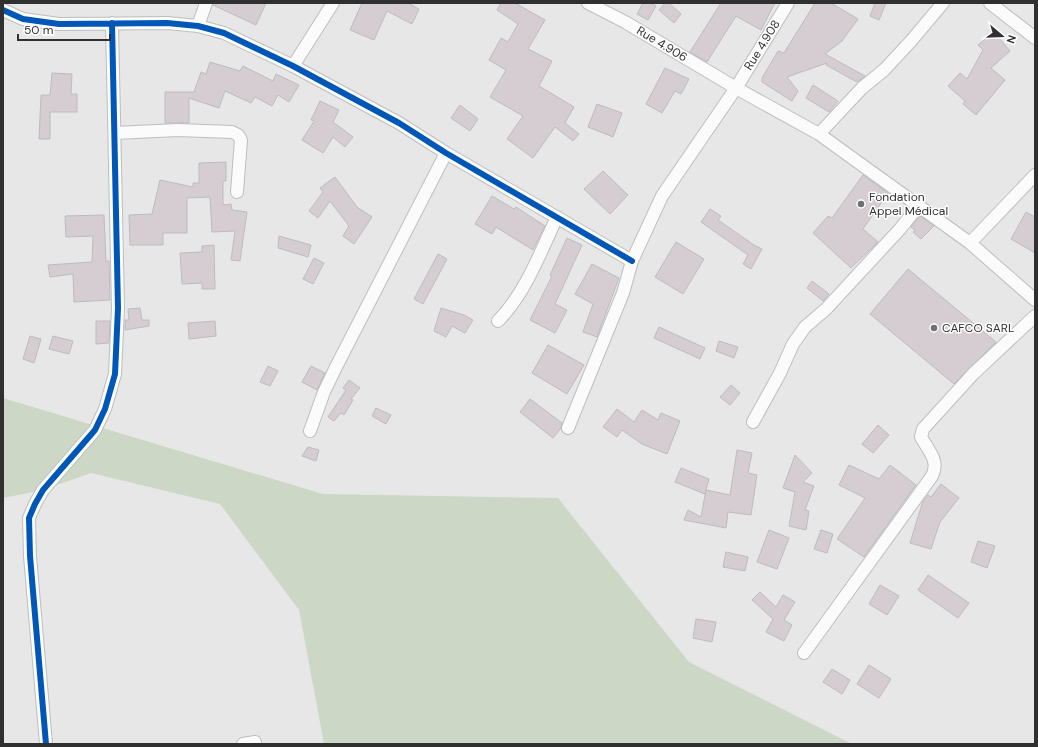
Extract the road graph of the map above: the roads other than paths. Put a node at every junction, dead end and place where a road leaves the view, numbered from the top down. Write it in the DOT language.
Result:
graph roads {
  1 [pos="206,3"];
  2 [pos="334,3"];
  3 [pos="588,3"];
  4 [pos="788,3"];
  5 [pos="943,3"];
  6 [pos="990,3"];
  7 [pos="3,10"];
  8 [pos="112,23"];
  9 [pos="198,26"];
  10 [pos="1035,38"];
  11 [pos="294,66"];
  12 [pos="736,88"];
  13 [pos="115,133"];
  14 [pos="819,134"];
  15 [pos="446,152"];
  16 [pos="1035,175"];
  17 [pos="237,192"];
  18 [pos="919,205"];
  19 [pos="557,217"];
  20 [pos="970,243"];
  21 [pos="632,261"];
  22 [pos="1035,300"];
  23 [pos="1035,316"];
  24 [pos="498,321"];
  25 [pos="753,422"];
  26 [pos="568,428"];
  27 [pos="310,431"];
  28 [pos="804,653"];
  29 [pos="255,742"];
  30 [pos="46,744"];
  31 [pos="242,744"];
  1 -- 9 [label="street"];
  2 -- 11 [label="street"];
  3 -- 12 [label="street, Rue 4.906"];
  4 -- 12 [label="street, Rue 4.908"];
  5 -- 14 [label="street"];
  6 -- 10 [label="street"];
  7 -- 8 [label="street"];
  8 -- 9 [label="street"];
  8 -- 13 [label="street"];
  9 -- 11 [label="street"];
  11 -- 15 [label="street"];
  12 -- 14 [label="street, Rue 4.906"];
  12 -- 21 [label="street, Rue 4.908"];
  13 -- 17 [label="street"];
  13 -- 30 [label="street"];
  14 -- 18 [label="street, Rue 4.906"];
  15 -- 19 [label="street"];
  15 -- 27 [label="street"];
  16 -- 20 [label="street"];
  18 -- 20 [label="street, Rue 4.906"];
  18 -- 25 [label="street"];
  19 -- 21 [label="street"];
  19 -- 24 [label="street"];
  20 -- 22 [label="street, Rue 4.906"];
  21 -- 26 [label="street, Rue 4.908"];
  23 -- 28 [label="street"];
  29 -- 31 [label="street"];
}
